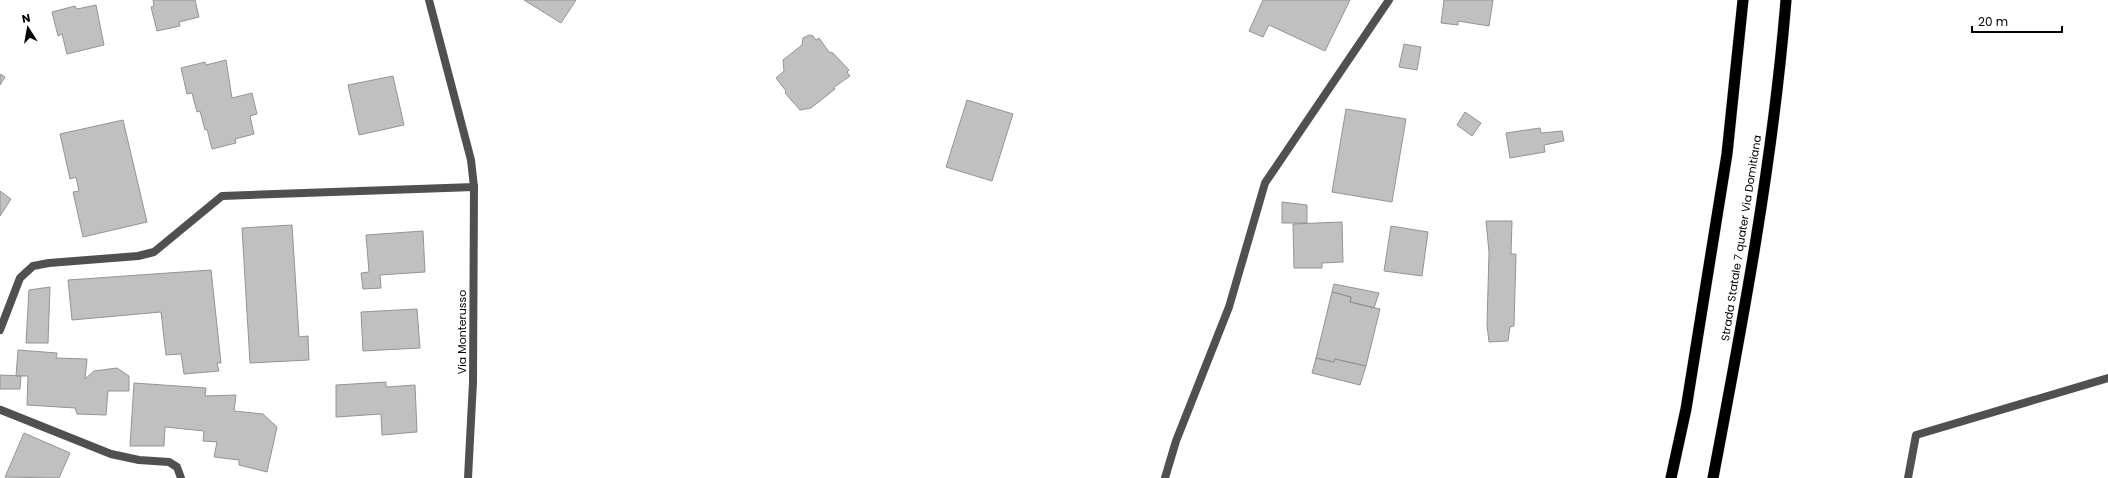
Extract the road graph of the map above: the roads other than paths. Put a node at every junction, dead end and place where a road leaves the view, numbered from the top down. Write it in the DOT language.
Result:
graph roads {
  1 [pos="429,0"];
  2 [pos="1389,0"];
  3 [pos="1743,0"];
  4 [pos="1786,0"];
  5 [pos="474,187"];
  6 [pos="0,330"];
  7 [pos="2108,378"];
  8 [pos="1,410"];
  9 [pos="180,478"];
  10 [pos="468,478"];
  11 [pos="1165,478"];
  12 [pos="1671,478"];
  13 [pos="1713,478"];
  14 [pos="1908,478"];
  1 -- 5 [label="street, Via Monterusso"];
  2 -- 11 [label="street"];
  3 -- 12 [label="highway"];
  4 -- 13 [label="highway, Strada Statale 7 quater Via Domitiana"];
  5 -- 6 [label="street"];
  5 -- 10 [label="street, Via Monterusso"];
  7 -- 14 [label="street"];
  8 -- 9 [label="street"];
}
